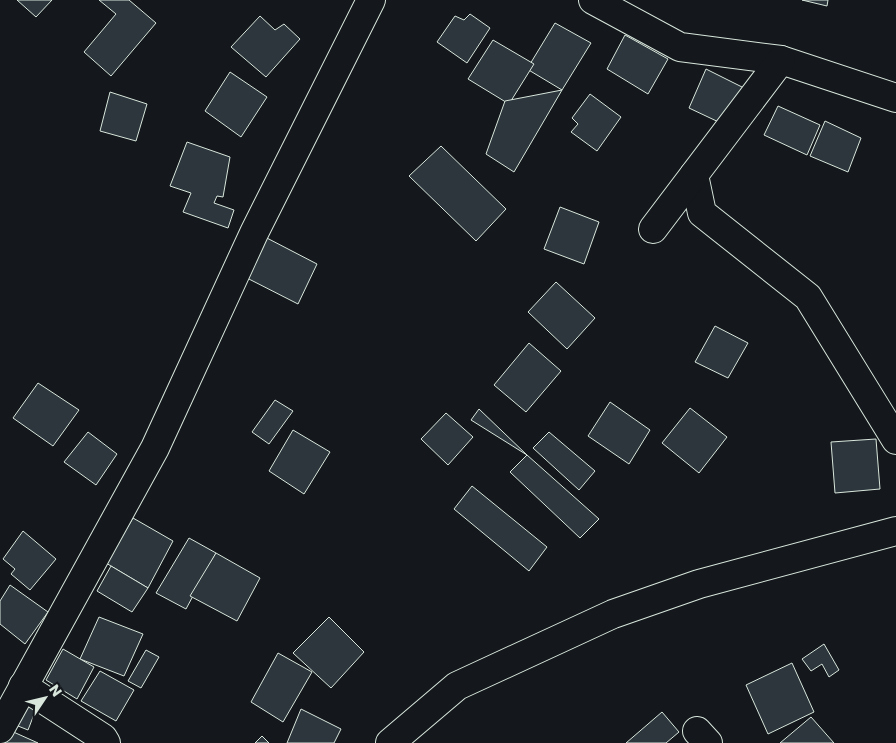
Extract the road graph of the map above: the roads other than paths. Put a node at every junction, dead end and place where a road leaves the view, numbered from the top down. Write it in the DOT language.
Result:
graph roads {
  1 [pos="371,0"];
  2 [pos="593,0"];
  3 [pos="781,60"];
  4 [pos="896,98"];
  5 [pos="694,176"];
  6 [pos="653,229"];
  7 [pos="896,440"];
  8 [pos="896,531"];
  9 [pos="23,686"];
  10 [pos="0,729"];
  11 [pos="106,743"];
  12 [pos="390,743"];
  1 -- 9 [label="street"];
  2 -- 3 [label="street"];
  3 -- 4 [label="street"];
  3 -- 5 [label="street"];
  5 -- 6 [label="street"];
  5 -- 7 [label="street"];
  8 -- 12 [label="street"];
  9 -- 10 [label="street"];
  9 -- 11 [label="street"];
}
